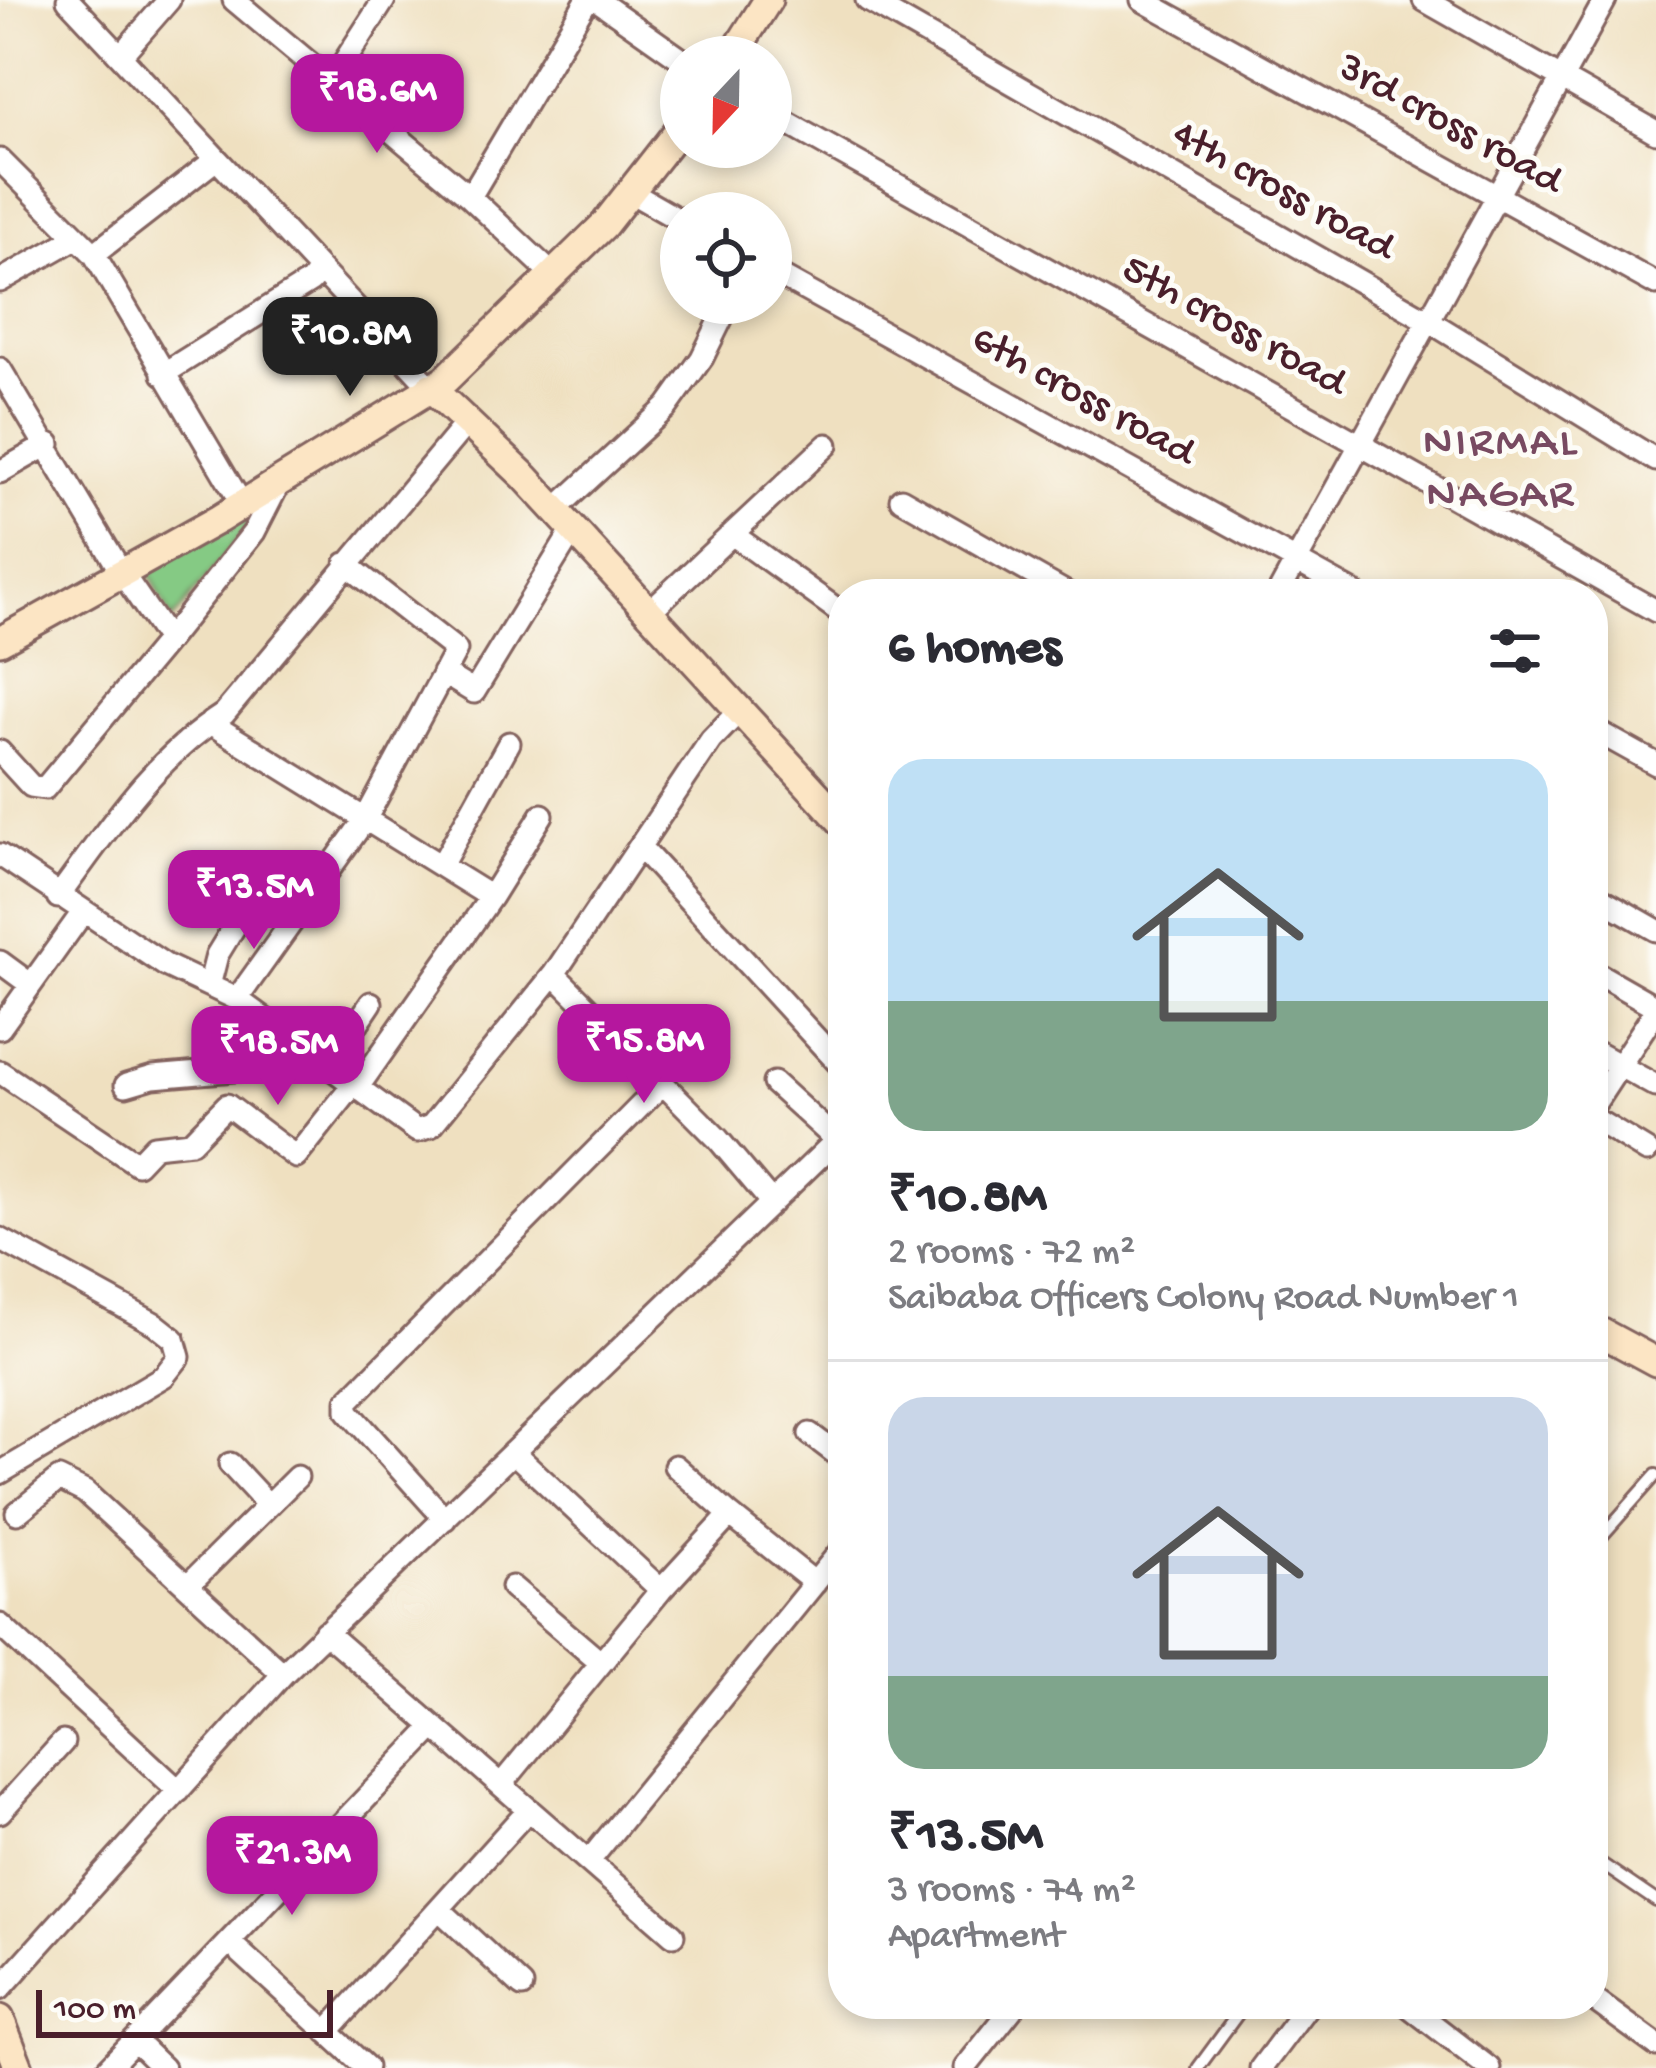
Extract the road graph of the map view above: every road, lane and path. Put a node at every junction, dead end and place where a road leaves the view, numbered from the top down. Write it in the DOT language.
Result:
graph roads {
  1 [pos="68,0"];
  2 [pos="169,0"];
  3 [pos="234,0"];
  4 [pos="384,0"];
  5 [pos="587,0"];
  6 [pos="597,0"];
  7 [pos="769,0"];
  8 [pos="867,0"];
  9 [pos="1142,0"];
  10 [pos="1424,0"];
  11 [pos="1605,0"];
  12 [pos="746,36"];
  13 [pos="660,44"];
  14 [pos="122,54"];
  15 [pos="1565,80"];
  16 [pos="332,81"];
  17 [pos="792,126"];
  18 [pos="1656,132"];
  19 [pos="660,156"];
  20 [pos="0,160"];
  21 [pos="215,160"];
  22 [pos="632,194"];
  23 [pos="470,197"];
  24 [pos="1498,198"];
  25 [pos="660,209"];
  26 [pos="74,239"];
  27 [pos="94,254"];
  28 [pos="318,271"];
  29 [pos="553,274"];
  30 [pos="0,281"];
  31 [pos="792,284"];
  32 [pos="1656,284"];
  33 [pos="1430,321"];
  34 [pos="719,324"];
  35 [pos="0,369"];
  36 [pos="163,374"];
  37 [pos="430,387"];
  38 [pos="468,422"];
  39 [pos="49,444"];
  40 [pos="1360,444"];
  41 [pos="827,445"];
  42 [pos="1656,460"];
  43 [pos="0,472"];
  44 [pos="282,477"];
  45 [pos="901,499"];
  46 [pos="240,501"];
  47 [pos="564,520"];
  48 [pos="732,534"];
  49 [pos="1298,561"];
  50 [pos="346,565"];
  51 [pos="120,570"];
  52 [pos="1042,579"];
  53 [pos="1288,579"];
  54 [pos="1330,579"];
  55 [pos="1599,579"];
  56 [pos="1608,584"];
  57 [pos="828,603"];
  58 [pos="1656,611"];
  59 [pos="649,612"];
  60 [pos="168,640"];
  61 [pos="0,641"];
  62 [pos="443,673"];
  63 [pos="740,710"];
  64 [pos="210,723"];
  65 [pos="1608,738"];
  66 [pos="509,743"];
  67 [pos="0,752"];
  68 [pos="1656,764"];
  69 [pos="828,807"];
  70 [pos="542,814"];
  71 [pos="366,818"];
  72 [pos="643,849"];
  73 [pos="1,857"];
  74 [pos="442,864"];
  75 [pos="58,897"];
  76 [pos="491,897"];
  77 [pos="250,901"];
  78 [pos="1608,903"];
  79 [pos="83,912"];
  80 [pos="1656,930"];
  81 [pos="0,962"];
  82 [pos="554,974"];
  83 [pos="1608,980"];
  84 [pos="30,984"];
  85 [pos="209,986"];
  86 [pos="237,999"];
  87 [pos="371,1003"];
  88 [pos="1656,1008"];
  89 [pos="0,1028"];
  90 [pos="281,1032"];
  91 [pos="828,1052"];
  92 [pos="1608,1058"];
  93 [pos="1622,1065"];
  94 [pos="328,1066"];
  95 [pos="0,1072"];
  96 [pos="774,1083"];
  97 [pos="662,1084"];
  98 [pos="126,1085"];
  99 [pos="1608,1085"];
  100 [pos="356,1086"];
  101 [pos="1656,1086"];
  102 [pos="1608,1127"];
  103 [pos="828,1129"];
  104 [pos="1647,1150"];
  105 [pos="828,1152"];
  106 [pos="772,1203"];
  107 [pos="0,1239"];
  108 [pos="1608,1336"];
  109 [pos="1656,1362"];
  110 [pos="810,1435"];
  111 [pos="828,1449"];
  112 [pos="513,1452"];
  113 [pos="230,1464"];
  114 [pos="674,1466"];
  115 [pos="0,1472"];
  116 [pos="1656,1474"];
  117 [pos="297,1477"];
  118 [pos="268,1505"];
  119 [pos="17,1513"];
  120 [pos="730,1515"];
  121 [pos="445,1519"];
  122 [pos="1608,1529"];
  123 [pos="828,1567"];
  124 [pos="815,1583"];
  125 [pos="189,1584"];
  126 [pos="512,1586"];
  127 [pos="661,1590"];
  128 [pos="0,1625"];
  129 [pos="325,1632"];
  130 [pos="601,1663"];
  131 [pos="283,1674"];
  132 [pos="434,1727"];
  133 [pos="63,1742"];
  134 [pos="501,1785"];
  135 [pos="179,1791"];
  136 [pos="529,1809"];
  137 [pos="0,1812"];
  138 [pos="590,1861"];
  139 [pos="1608,1868"];
  140 [pos="1656,1901"];
  141 [pos="439,1909"];
  142 [pos="673,1935"];
  143 [pos="229,1942"];
  144 [pos="521,1987"];
  145 [pos="0,1989"];
  146 [pos="1608,2010"];
  147 [pos="0,2019"];
  148 [pos="1004,2019"];
  149 [pos="1234,2019"];
  150 [pos="1299,2019"];
  151 [pos="1425,2019"];
  152 [pos="327,2032"];
  153 [pos="135,2041"];
  154 [pos="1656,2045"];
  155 [pos="1270,2064"];
  156 [pos="366,2067"];
  157 [pos="19,2068"];
  158 [pos="108,2068"];
  159 [pos="163,2068"];
  160 [pos="965,2068"];
  161 [pos="1198,2068"];
  162 [pos="1489,2068"];
  1 -- 14 [label="street"];
  2 -- 14 [label="street"];
  3 -- 16 [label="street"];
  4 -- 16 [label="street"];
  5 -- 23 [label="street"];
  6 -- 13 [label="street"];
  7 -- 12 [label="street"];
  8 -- 33 [label="street, 4th cross road"];
  9 -- 24 [label="street, 3rd cross road"];
  10 -- 15 [label="street"];
  11 -- 15 [label="street"];
  14 -- 21 [label="street"];
  15 -- 18 [label="street"];
  15 -- 24 [label="street"];
  16 -- 23 [label="street"];
  17 -- 40 [label="street, 5th cross road"];
  19 -- 22 [label="street"];
  20 -- 26 [label="street"];
  21 -- 27 [label="street"];
  21 -- 28 [label="street"];
  22 -- 25 [label="street"];
  22 -- 29 [label="street"];
  23 -- 29 [label="street"];
  24 -- 32 [label="street, 3rd cross road"];
  24 -- 33 [label="street"];
  26 -- 27 [label="street"];
  26 -- 30 [label="street"];
  27 -- 36 [label="street"];
  28 -- 36 [label="street"];
  28 -- 37 [label="street"];
  29 -- 37 [label="street"];
  31 -- 49 [label="street, 6th cross road"];
  33 -- 40 [label="street"];
  33 -- 42 [label="street, 4th cross road"];
  34 -- 47 [label="street"];
  35 -- 39 [label="street"];
  36 -- 46 [label="street"];
  37 -- 38 [label="street"];
  37 -- 44 [label="street"];
  38 -- 47 [label="street"];
  38 -- 50 [label="street"];
  39 -- 43 [label="street"];
  39 -- 51 [label="street"];
  40 -- 49 [label="street"];
  40 -- 55 [label="street, 5th cross road"];
  41 -- 48 [label="street"];
  44 -- 46 [label="street"];
  44 -- 60 [label="street"];
  45 -- 52 [label="street"];
  46 -- 51 [label="street"];
  47 -- 59 [label="street"];
  47 -- 62 [label="street"];
  48 -- 57 [label="street"];
  48 -- 59 [label="street"];
  49 -- 53 [label="street"];
  49 -- 54 [label="street, 6th cross road"];
  50 -- 62 [label="street"];
  50 -- 64 [label="street"];
  51 -- 60 [label="street"];
  51 -- 61 [label="street"];
  56 -- 58 [label="street, 5th cross road"];
  59 -- 63 [label="street"];
  60 -- 67 [label="street"];
  62 -- 71 [label="street"];
  63 -- 69 [label="street"];
  63 -- 72 [label="street"];
  64 -- 71 [label="street"];
  64 -- 75 [label="street"];
  65 -- 68 [label="street"];
  66 -- 74 [label="street"];
  70 -- 76 [label="street"];
  71 -- 74 [label="street"];
  71 -- 86 [label="street"];
  72 -- 82 [label="street"];
  72 -- 91 [label="street"];
  73 -- 75 [label="street"];
  74 -- 76 [label="street"];
  75 -- 79 [label="street"];
  76 -- 100 [label="street"];
  77 -- 85 [label="street"];
  78 -- 80 [label="street"];
  79 -- 84 [label="street"];
  79 -- 85 [label="street"];
  81 -- 84 [label="street"];
  82 -- 97 [label="street"];
  82 -- 100 [label="street"];
  83 -- 88 [label="street"];
  84 -- 89 [label="street"];
  85 -- 86 [label="street"];
  86 -- 90 [label="street"];
  87 -- 94 [label="street"];
  88 -- 93 [label="street"];
  90 -- 94 [label="street"];
  90 -- 98 [label="street"];
  92 -- 93 [label="street"];
  93 -- 99 [label="street"];
  93 -- 101 [label="street"];
  94 -- 100 [label="street"];
  95 -- 100 [label="street"];
  96 -- 103 [label="street"];
  97 -- 106 [label="street"];
  97 -- 121 [label="street"];
  102 -- 104 [label="street"];
  105 -- 106 [label="street"];
  106 -- 112 [label="street"];
  107 -- 115 [label="street"];
  108 -- 109 [label="street"];
  110 -- 111 [label="street"];
  112 -- 121 [label="street"];
  112 -- 127 [label="street"];
  113 -- 118 [label="street"];
  114 -- 120 [label="street"];
  116 -- 122 [label="lane"];
  117 -- 118 [label="street"];
  118 -- 125 [label="street"];
  119 -- 125 [label="street"];
  120 -- 124 [label="street"];
  120 -- 127 [label="street"];
  121 -- 129 [label="street"];
  123 -- 124 [label="street"];
  124 -- 138 [label="street"];
  125 -- 131 [label="street"];
  126 -- 130 [label="street"];
  127 -- 130 [label="street"];
  128 -- 135 [label="street"];
  129 -- 131 [label="street"];
  129 -- 132 [label="street"];
  130 -- 134 [label="street"];
  131 -- 135 [label="street"];
  132 -- 134 [label="street"];
  132 -- 143 [label="street"];
  133 -- 137 [label="street"];
  134 -- 136 [label="street"];
  135 -- 145 [label="street"];
  136 -- 138 [label="street"];
  136 -- 141 [label="street"];
  138 -- 142 [label="street"];
  139 -- 140 [label="lane"];
  141 -- 144 [label="street"];
  141 -- 152 [label="street"];
  143 -- 152 [label="street"];
  143 -- 153 [label="street"];
  146 -- 154 [label="street"];
  147 -- 157 [label="street"];
  148 -- 160 [label="street"];
  149 -- 161 [label="lane"];
  150 -- 155 [label="street"];
  151 -- 162 [label="street"];
  152 -- 156 [label="street"];
  153 -- 158 [label="street"];
  153 -- 159 [label="street"];
}
